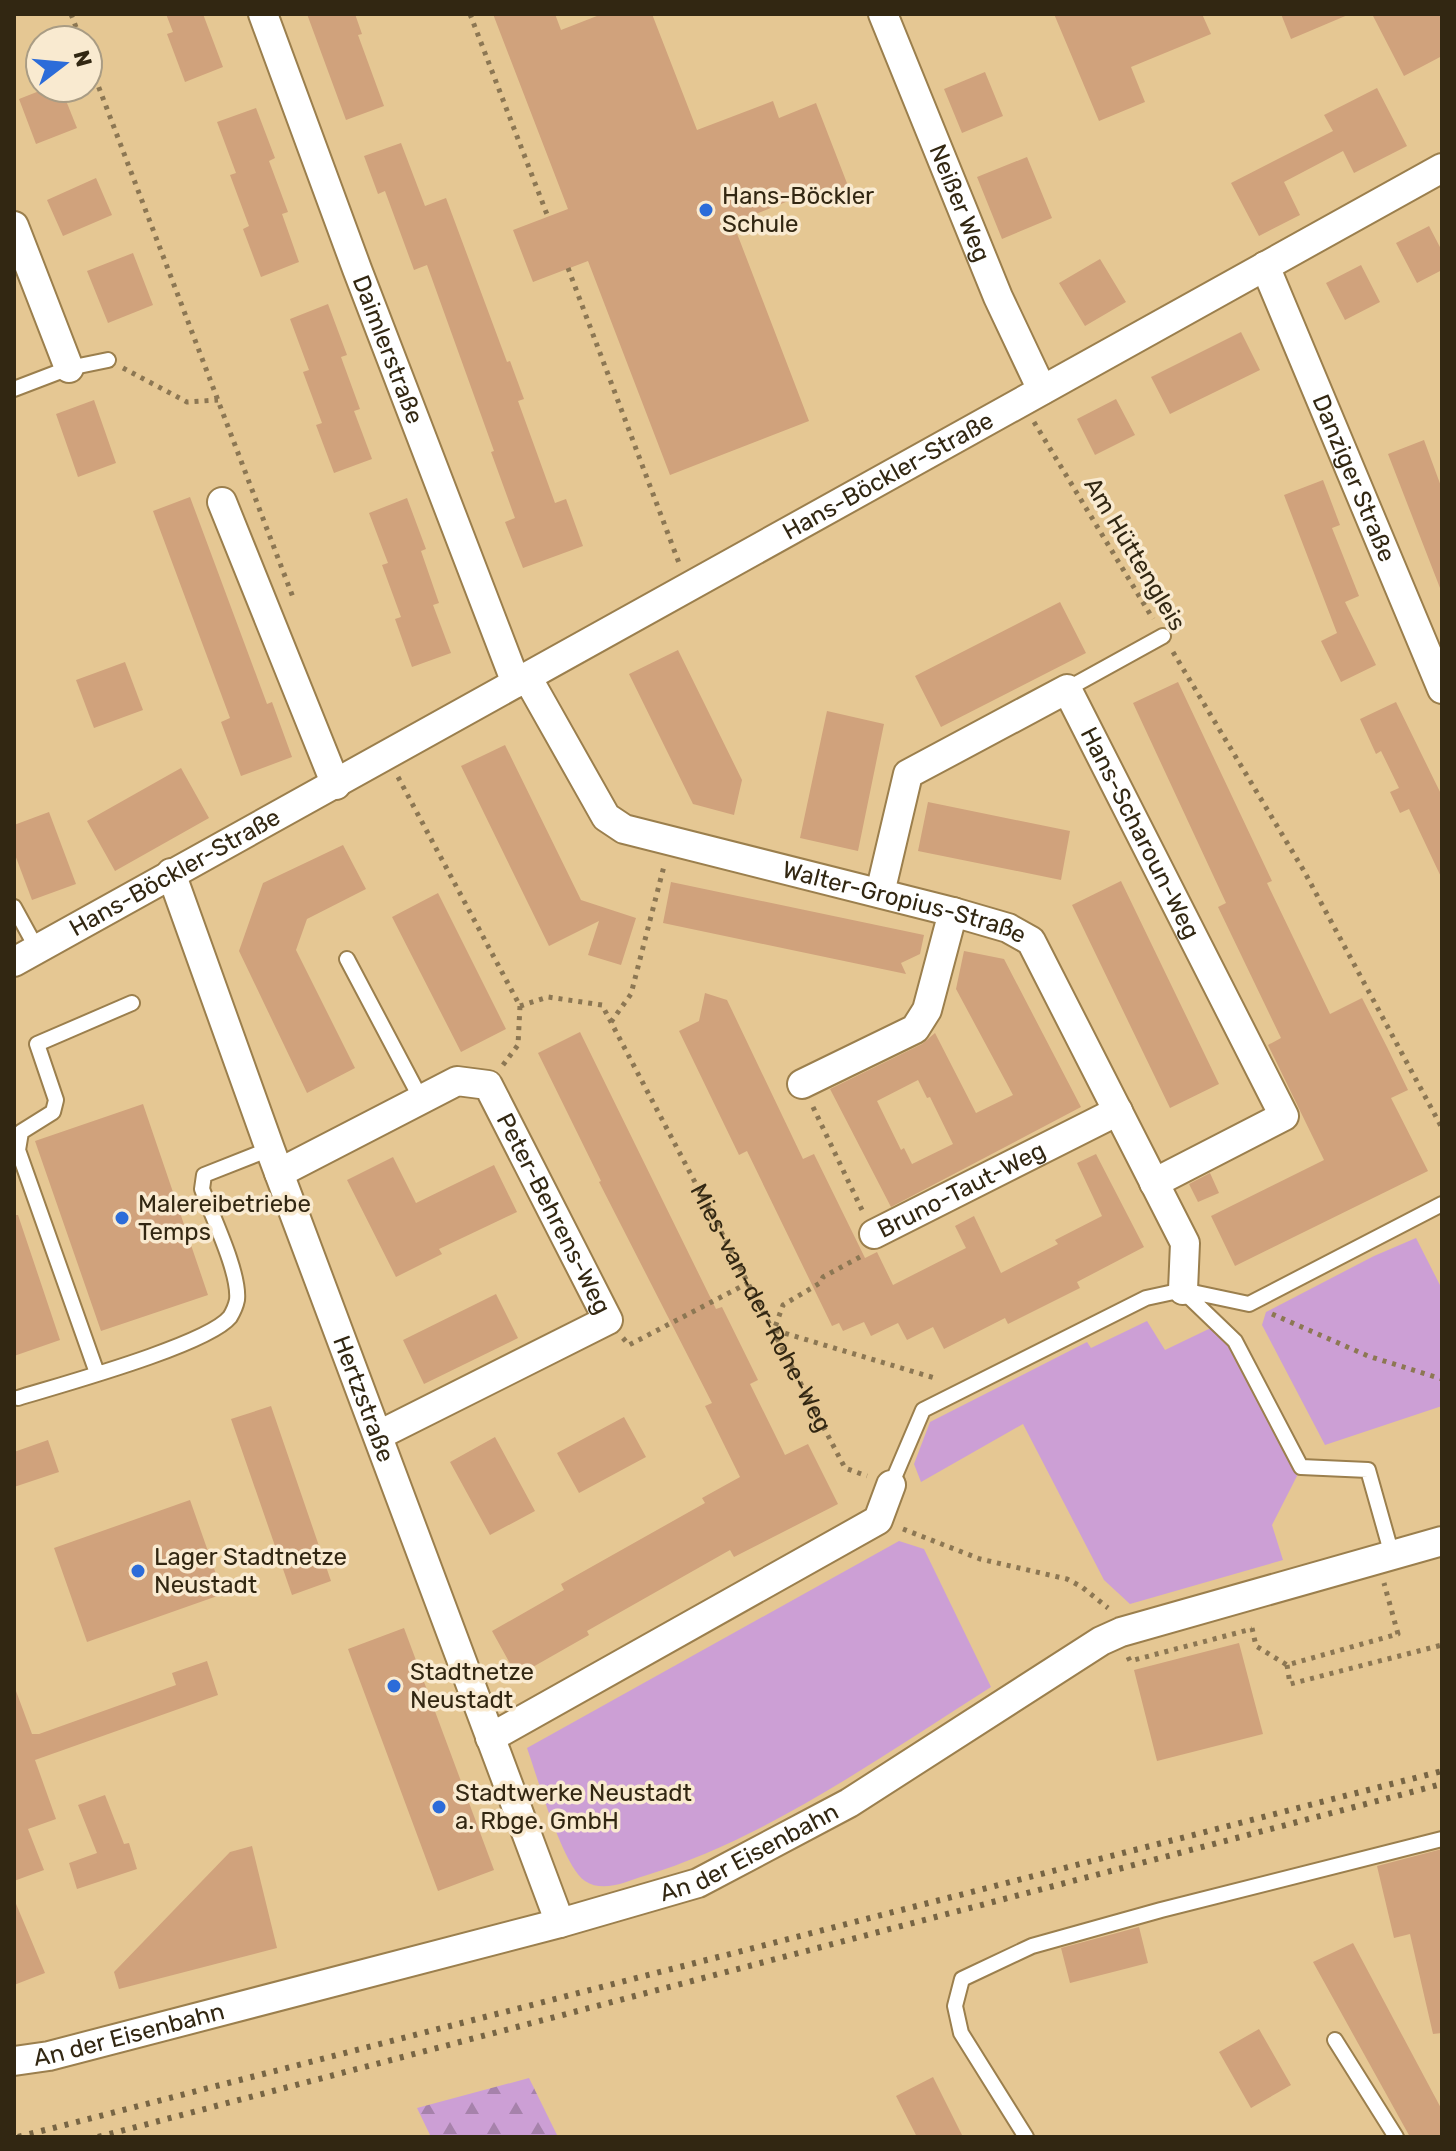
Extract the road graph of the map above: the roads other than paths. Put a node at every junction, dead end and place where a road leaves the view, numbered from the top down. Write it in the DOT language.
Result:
graph roads {
  1 [pos="263,14"];
  2 [pos="883,14"];
  3 [pos="1442,168"];
  4 [pos="14,226"];
  5 [pos="1265,266"];
  6 [pos="108,360"];
  7 [pos="69,368"];
  8 [pos="14,389"];
  9 [pos="1042,390"];
  10 [pos="222,502"];
  11 [pos="1163,636"];
  12 [pos="521,680"];
  13 [pos="1067,689"];
  14 [pos="1442,689"];
  15 [pos="336,785"];
  16 [pos="171,873"];
  17 [pos="880,893"];
  18 [pos="14,907"];
  19 [pos="953,912"];
  20 [pos="26,956"];
  21 [pos="347,959"];
  22 [pos="132,1003"];
  23 [pos="802,1084"];
  24 [pos="421,1099"];
  25 [pos="1118,1111"];
  26 [pos="16,1150"];
  27 [pos="275,1161"];
  28 [pos="1154,1183"];
  29 [pos="1442,1204"];
  30 [pos="874,1234"];
  31 [pos="1183,1290"];
  32 [pos="97,1373"];
  33 [pos="18,1398"];
  34 [pos="379,1435"];
  35 [pos="891,1485"];
  36 [pos="1442,1541"];
  37 [pos="1385,1557"];
  38 [pos="490,1738"];
  39 [pos="1442,1839"];
  40 [pos="560,1923"];
  41 [pos="1335,2040"];
  42 [pos="14,2061"];
  43 [pos="1026,2137"];
  44 [pos="1396,2137"];
  1 -- 12 [label="street, Daimlerstraße"];
  2 -- 9 [label="street, Neißer Weg"];
  3 -- 5 [label="street, Hans-Böckler-Straße"];
  4 -- 7 [label="street"];
  5 -- 9 [label="street, Hans-Böckler-Straße"];
  5 -- 14 [label="street, Danziger Straße"];
  6 -- 7 [label="lane"];
  7 -- 8 [label="lane"];
  9 -- 12 [label="street, Hans-Böckler-Straße"];
  10 -- 15 [label="street"];
  11 -- 13 [label="lane"];
  12 -- 15 [label="street, Hans-Böckler-Straße"];
  12 -- 17 [label="street, Walter-Gropius-Straße"];
  13 -- 17 [label="street"];
  13 -- 28 [label="street, Hans-Scharoun-Weg"];
  15 -- 16 [label="street, Hans-Böckler-Straße"];
  16 -- 20 [label="street, Hans-Böckler-Straße"];
  16 -- 27 [label="street, Hertzstraße"];
  17 -- 19 [label="street, Walter-Gropius-Straße"];
  18 -- 20 [label="lane"];
  19 -- 23 [label="street"];
  19 -- 25 [label="street, Walter-Gropius-Straße"];
  21 -- 24 [label="lane"];
  22 -- 26 [label="lane"];
  24 -- 27 [label="street, Peter-Behrens-Weg"];
  24 -- 34 [label="street, Peter-Behrens-Weg"];
  25 -- 28 [label="street, Walter-Gropius-Straße"];
  25 -- 30 [label="street, Bruno-Taut-Weg"];
  26 -- 32 [label="lane"];
  27 -- 32 [label="lane"];
  27 -- 34 [label="street, Hertzstraße"];
  28 -- 31 [label="street, Walter-Gropius-Straße"];
  29 -- 31 [label="lane"];
  31 -- 35 [label="lane"];
  31 -- 37 [label="lane"];
  32 -- 33 [label="lane"];
  34 -- 38 [label="street, Hertzstraße"];
  35 -- 38 [label="street"];
  36 -- 37 [label="street, An der Eisenbahn"];
  37 -- 40 [label="street, An der Eisenbahn"];
  38 -- 40 [label="street, Hertzstraße"];
  39 -- 43 [label="lane"];
  40 -- 42 [label="street, An der Eisenbahn"];
  41 -- 44 [label="lane"];
}
